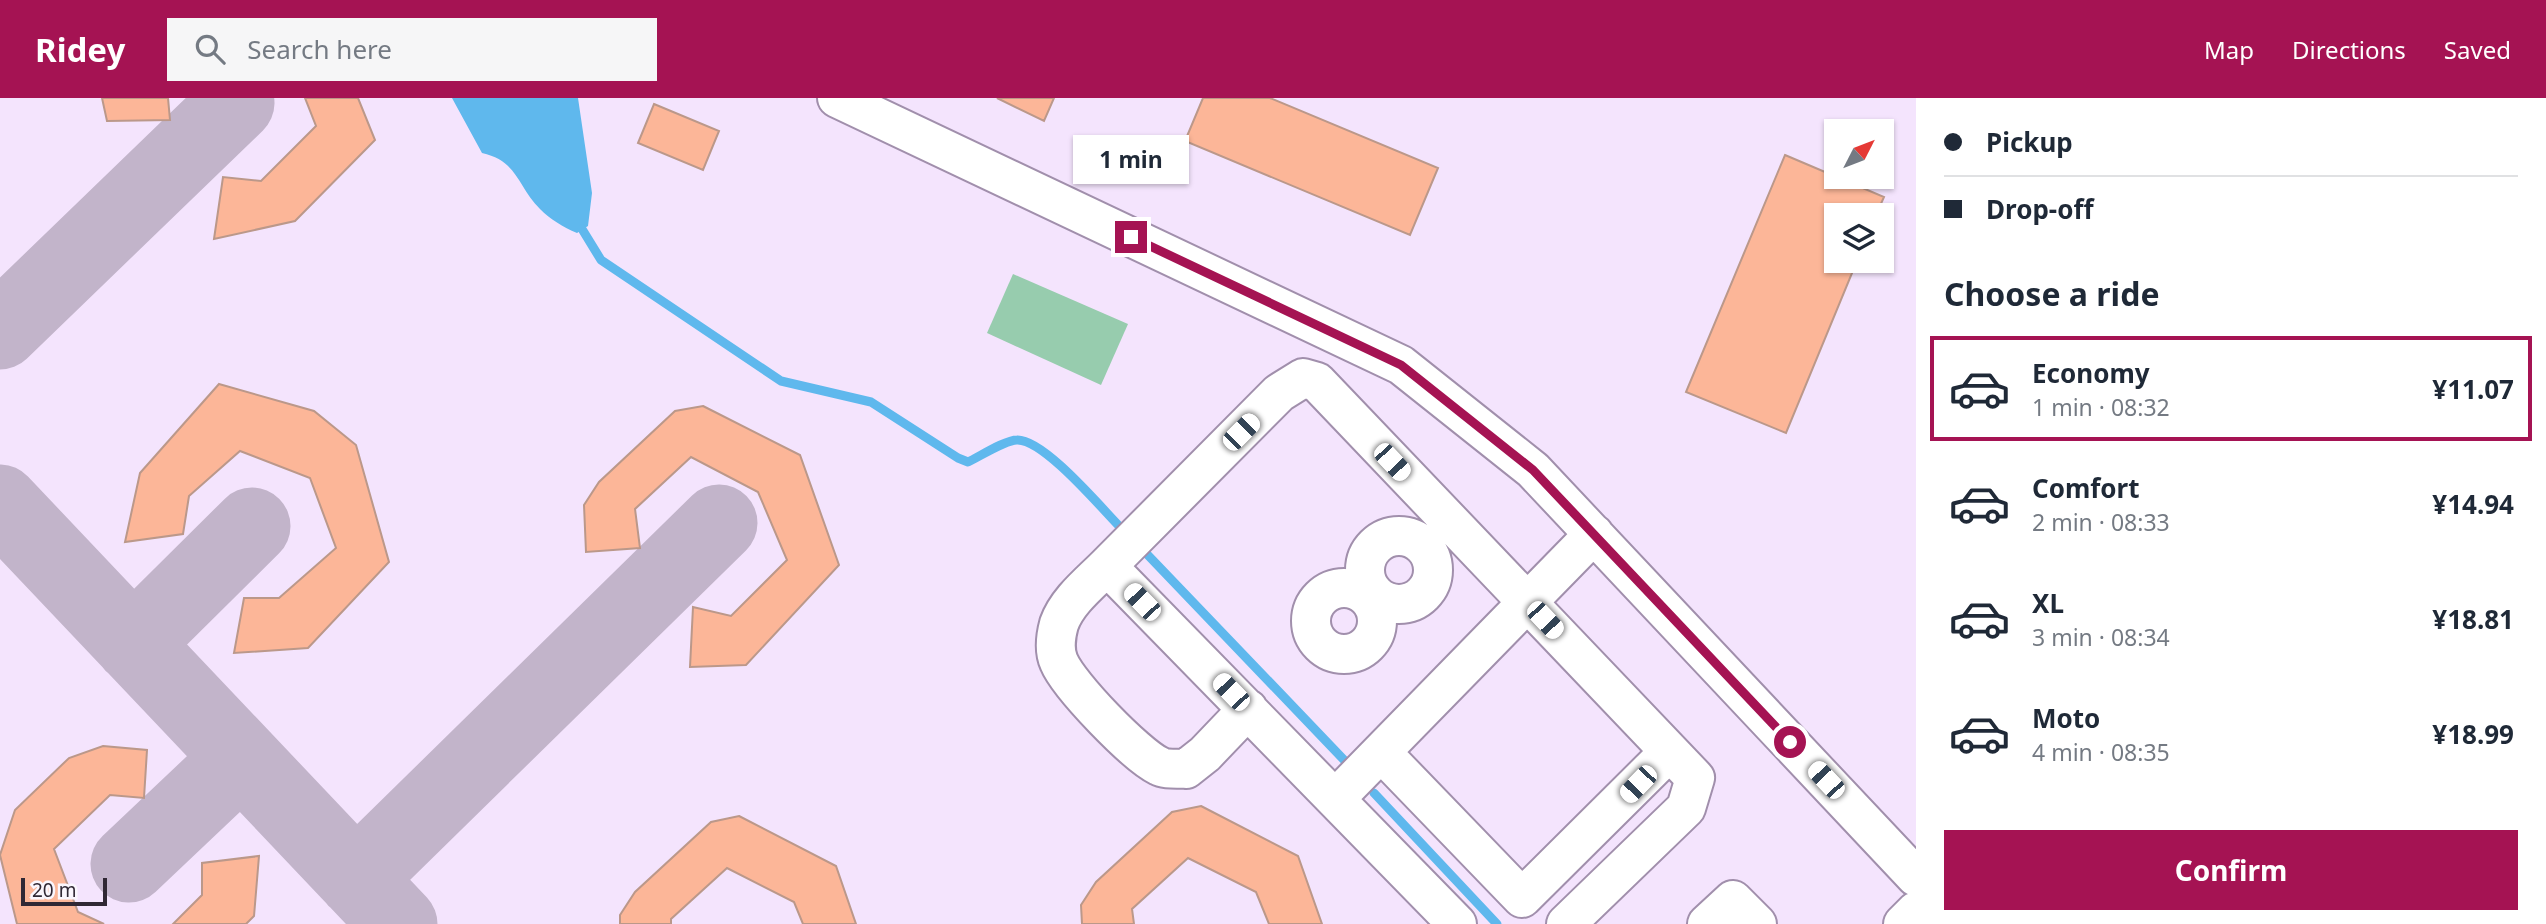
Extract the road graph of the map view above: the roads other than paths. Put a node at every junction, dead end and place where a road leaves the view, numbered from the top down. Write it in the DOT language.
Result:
graph roads {
  1 [pos="836,98"];
  2 [pos="1594,534"];
  3 [pos="1437,535"];
  4 [pos="1107,566"];
  5 [pos="1371,596"];
  6 [pos="1528,602"];
  7 [pos="1248,709"];
  8 [pos="1381,752"];
  9 [pos="1670,752"];
  10 [pos="1336,798"];
  11 [pos="1916,877"];
  12 [pos="1534,911"];
  13 [pos="1916,911"];
  14 [pos="1457,924"];
  15 [pos="1566,924"];
  16 [pos="1707,924"];
  17 [pos="1757,924"];
  18 [pos="1903,924"];
  1 -- 2 [label="street"];
  2 -- 6 [label="street"];
  2 -- 11 [label="street"];
  3 -- 4 [label="street"];
  3 -- 5 [label="street"];
  3 -- 6 [label="street"];
  4 -- 7 [label="street"];
  4 -- 7 [label="street"];
  6 -- 8 [label="street"];
  6 -- 9 [label="street"];
  7 -- 10 [label="street"];
  8 -- 10 [label="street"];
  8 -- 12 [label="street"];
  9 -- 12 [label="street"];
  9 -- 15 [label="street"];
  10 -- 14 [label="street"];
  13 -- 18 [label="street"];
  16 -- 17 [label="street"];
}
